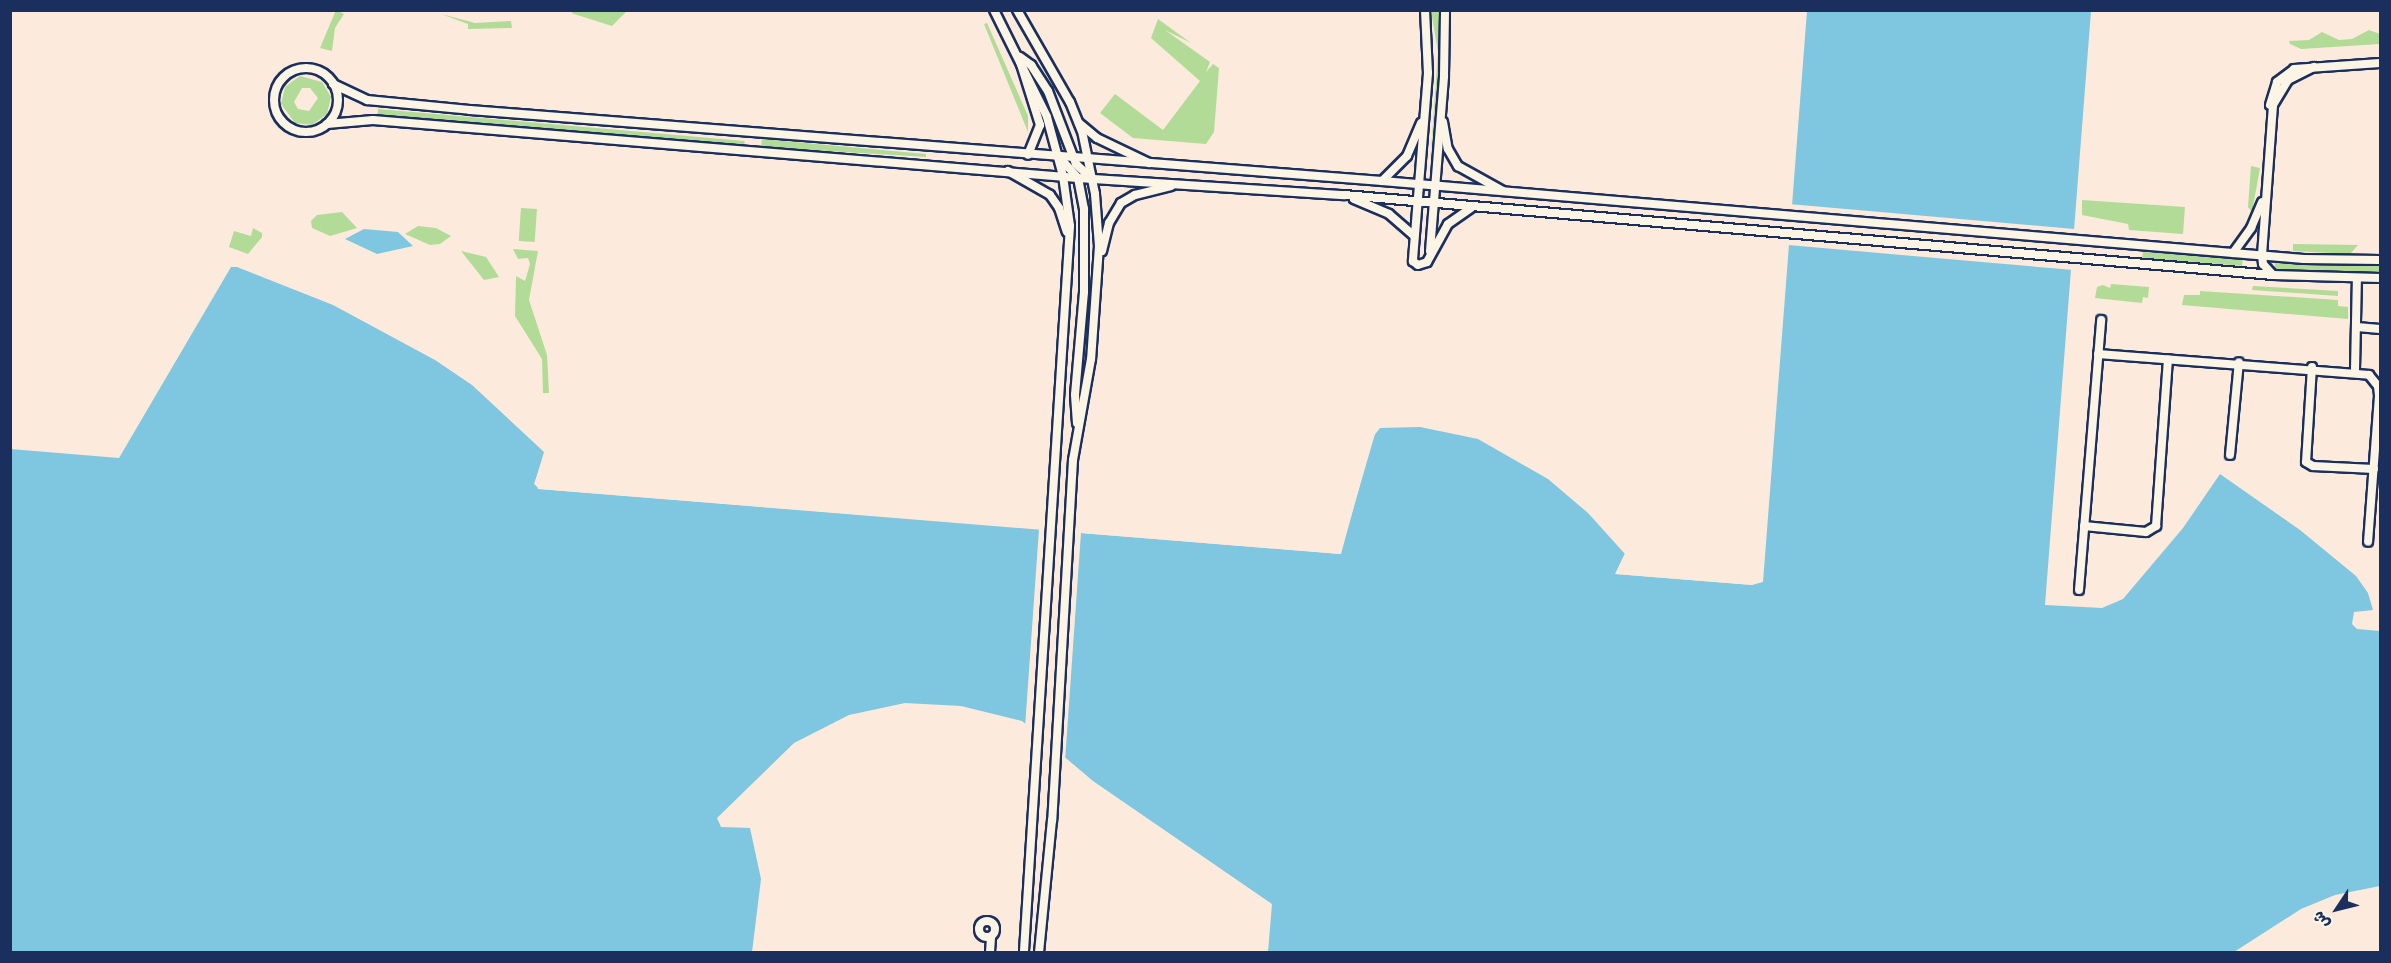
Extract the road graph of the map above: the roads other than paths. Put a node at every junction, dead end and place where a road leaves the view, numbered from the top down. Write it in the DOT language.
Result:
graph roads {
  1 [pos="994,10"];
  2 [pos="1017,10"];
  3 [pos="1425,10"];
  4 [pos="1445,10"];
  5 [pos="1020,56"];
  6 [pos="2380,63"];
  7 [pos="333,84"];
  8 [pos="1441,111"];
  9 [pos="1425,113"];
  10 [pos="1079,123"];
  11 [pos="327,124"];
  12 [pos="1028,155"];
  13 [pos="1059,157"];
  14 [pos="1073,158"];
  15 [pos="1089,160"];
  16 [pos="1154,165"];
  17 [pos="1005,169"];
  18 [pos="1064,176"];
  19 [pos="1078,178"];
  20 [pos="1092,179"];
  21 [pos="1382,181"];
  22 [pos="1177,184"];
  23 [pos="1417,185"];
  24 [pos="1435,186"];
  25 [pos="2266,189"];
  26 [pos="1507,194"];
  27 [pos="1344,195"];
  28 [pos="1416,202"];
  29 [pos="1433,203"];
  30 [pos="1472,207"];
  31 [pos="1413,235"];
  32 [pos="1071,242"];
  33 [pos="2233,253"];
  34 [pos="1429,255"];
  35 [pos="2262,255"];
  36 [pos="2380,260"];
  37 [pos="1099,264"];
  38 [pos="2273,275"];
  39 [pos="2357,278"];
  40 [pos="2380,278"];
  41 [pos="2101,320"];
  42 [pos="2357,327"];
  43 [pos="2380,329"];
  44 [pos="2098,354"];
  45 [pos="2168,358"];
  46 [pos="2239,362"];
  47 [pos="2312,367"];
  48 [pos="2355,370"];
  49 [pos="1078,430"];
  50 [pos="2230,454"];
  51 [pos="2374,469"];
  52 [pos="2084,526"];
  53 [pos="2368,542"];
  54 [pos="2079,590"];
  55 [pos="991,937"];
  56 [pos="990,952"];
  57 [pos="1024,952"];
  58 [pos="1039,952"];
  1 -- 5 [label="street"];
  2 -- 10 [label="street"];
  3 -- 9 [label="street"];
  4 -- 8 [label="street"];
  5 -- 12 [label="street"];
  5 -- 13 [label="street"];
  5 -- 14 [label="street"];
  6 -- 25 [label="street"];
  7 -- 11 [label="street"];
  7 -- 11 [label="street"];
  7 -- 12 [label="street"];
  8 -- 24 [label="street"];
  8 -- 26 [label="street"];
  9 -- 21 [label="street"];
  9 -- 23 [label="street"];
  10 -- 15 [label="street"];
  10 -- 16 [label="street"];
  11 -- 17 [label="street"];
  12 -- 13 [label="street"];
  13 -- 14 [label="street"];
  13 -- 18 [label="street"];
  13 -- 19 [label="street"];
  14 -- 15 [label="street"];
  14 -- 20 [label="street"];
  15 -- 16 [label="street"];
  15 -- 20 [label="street"];
  16 -- 21 [label="street"];
  17 -- 18 [label="street"];
  17 -- 32 [label="street"];
  18 -- 19 [label="street"];
  18 -- 32 [label="street"];
  19 -- 20 [label="street"];
  19 -- 49 [label="street"];
  20 -- 22 [label="street"];
  20 -- 37 [label="street"];
  21 -- 23 [label="street"];
  22 -- 27 [label="street"];
  22 -- 37 [label="street"];
  23 -- 24 [label="street"];
  23 -- 28 [label="street"];
  24 -- 26 [label="street"];
  24 -- 29 [label="street"];
  25 -- 33 [label="street"];
  25 -- 35 [label="street"];
  26 -- 33 [label="street"];
  27 -- 28 [label="street"];
  27 -- 31 [label="street"];
  28 -- 29 [label="street"];
  28 -- 31 [label="street"];
  29 -- 30 [label="street"];
  29 -- 34 [label="street"];
  30 -- 34 [label="street"];
  30 -- 38 [label="street"];
  31 -- 34 [label="street"];
  32 -- 57 [label="street"];
  33 -- 35 [label="street"];
  35 -- 36 [label="street"];
  35 -- 38 [label="street"];
  37 -- 49 [label="street"];
  38 -- 39 [label="street"];
  39 -- 40 [label="street"];
  39 -- 42 [label="street"];
  41 -- 44 [label="street"];
  42 -- 43 [label="street"];
  42 -- 48 [label="street"];
  44 -- 45 [label="street"];
  44 -- 52 [label="street"];
  45 -- 46 [label="street"];
  45 -- 52 [label="street"];
  46 -- 47 [label="street"];
  46 -- 50 [label="street"];
  47 -- 48 [label="street"];
  47 -- 51 [label="street"];
  48 -- 51 [label="street"];
  49 -- 58 [label="street"];
  51 -- 53 [label="street"];
  52 -- 54 [label="street"];
  55 -- 56 [label="street"];
}
